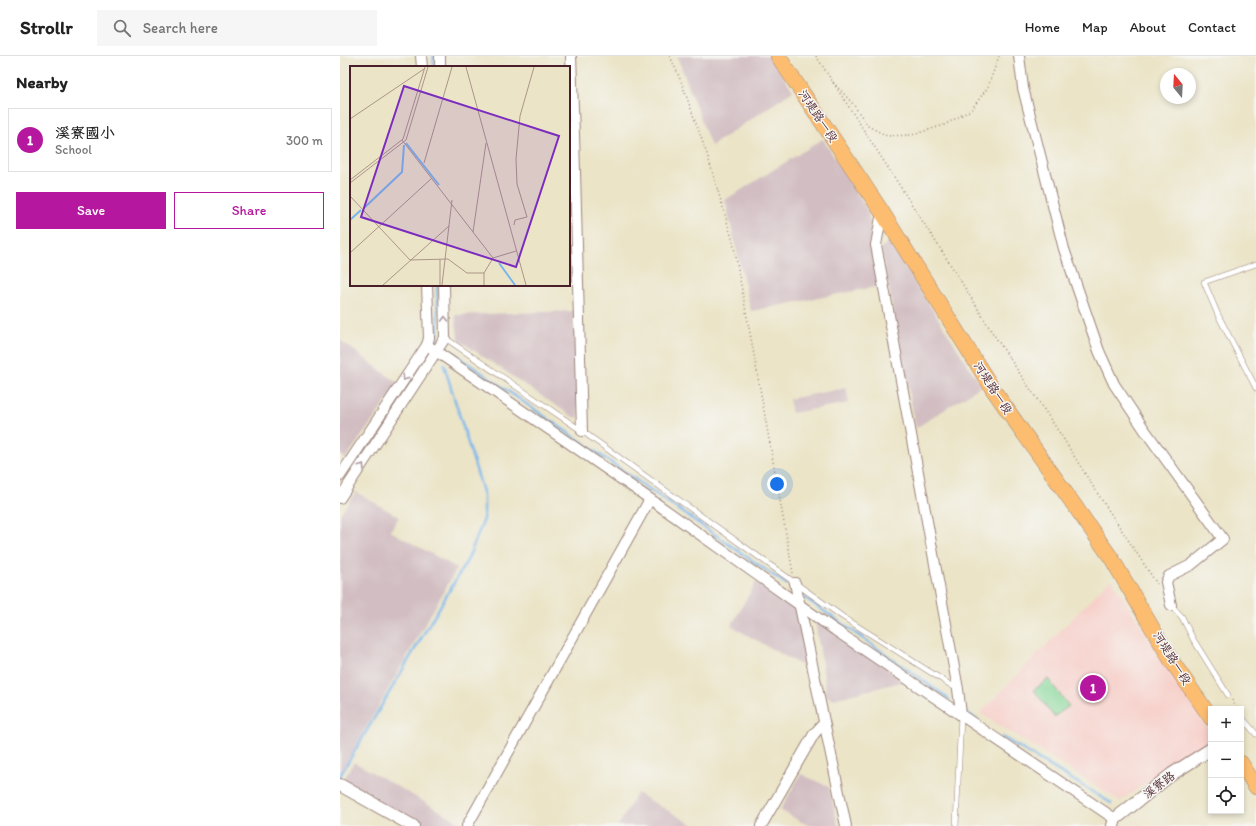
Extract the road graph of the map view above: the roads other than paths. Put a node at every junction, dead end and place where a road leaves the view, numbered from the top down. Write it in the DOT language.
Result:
graph roads {
  1 [pos="571,56"];
  2 [pos="778,56"];
  3 [pos="1019,56"];
  4 [pos="882,212"];
  5 [pos="1256,264"];
  6 [pos="428,286"];
  7 [pos="444,286"];
  8 [pos="445,338"];
  9 [pos="427,346"];
  10 [pos="437,352"];
  11 [pos="1256,388"];
  12 [pos="582,431"];
  13 [pos="340,476"];
  14 [pos="340,498"];
  15 [pos="650,499"];
  16 [pos="795,583"];
  17 [pos="799,603"];
  18 [pos="1171,606"];
  19 [pos="958,690"];
  20 [pos="1228,695"];
  21 [pos="961,714"];
  22 [pos="1208,714"];
  23 [pos="1244,720"];
  24 [pos="824,723"];
  25 [pos="1256,734"];
  26 [pos="1208,751"];
  27 [pos="1244,768"];
  28 [pos="340,786"];
  29 [pos="1256,787"];
  30 [pos="1114,823"];
  31 [pos="413,826"];
  32 [pos="467,826"];
  33 [pos="761,826"];
  34 [pos="846,826"];
  35 [pos="956,826"];
  1 -- 12 [label="street"];
  2 -- 4 [label="main road, 河堤路一段"];
  3 -- 18 [label="street"];
  4 -- 19 [label="street"];
  4 -- 22 [label="main road, 河堤路一段"];
  5 -- 11 [label="lane"];
  6 -- 9 [label="street"];
  8 -- 7 [label="street, one-way"];
  8 -- 10 [label="street"];
  8 -- 12 [label="lane"];
  9 -- 10 [label="street"];
  9 -- 13 [label="street, one-way"];
  14 -- 10 [label="street, one-way"];
  10 -- 15 [label="street"];
  12 -- 16 [label="lane"];
  15 -- 17 [label="street"];
  15 -- 32 [label="street"];
  16 -- 17 [label="street"];
  16 -- 19 [label="lane"];
  17 -- 21 [label="street"];
  17 -- 24 [label="street"];
  18 -- 20 [label="lane"];
  19 -- 21 [label="street"];
  21 -- 30 [label="street"];
  21 -- 35 [label="lane"];
  23 -- 25 [label="lane"];
  24 -- 33 [label="street"];
  24 -- 34 [label="street"];
  26 -- 30 [label="street, 溪寮路"];
  27 -- 29 [label="main road"];
  28 -- 31 [label="street"];
}
